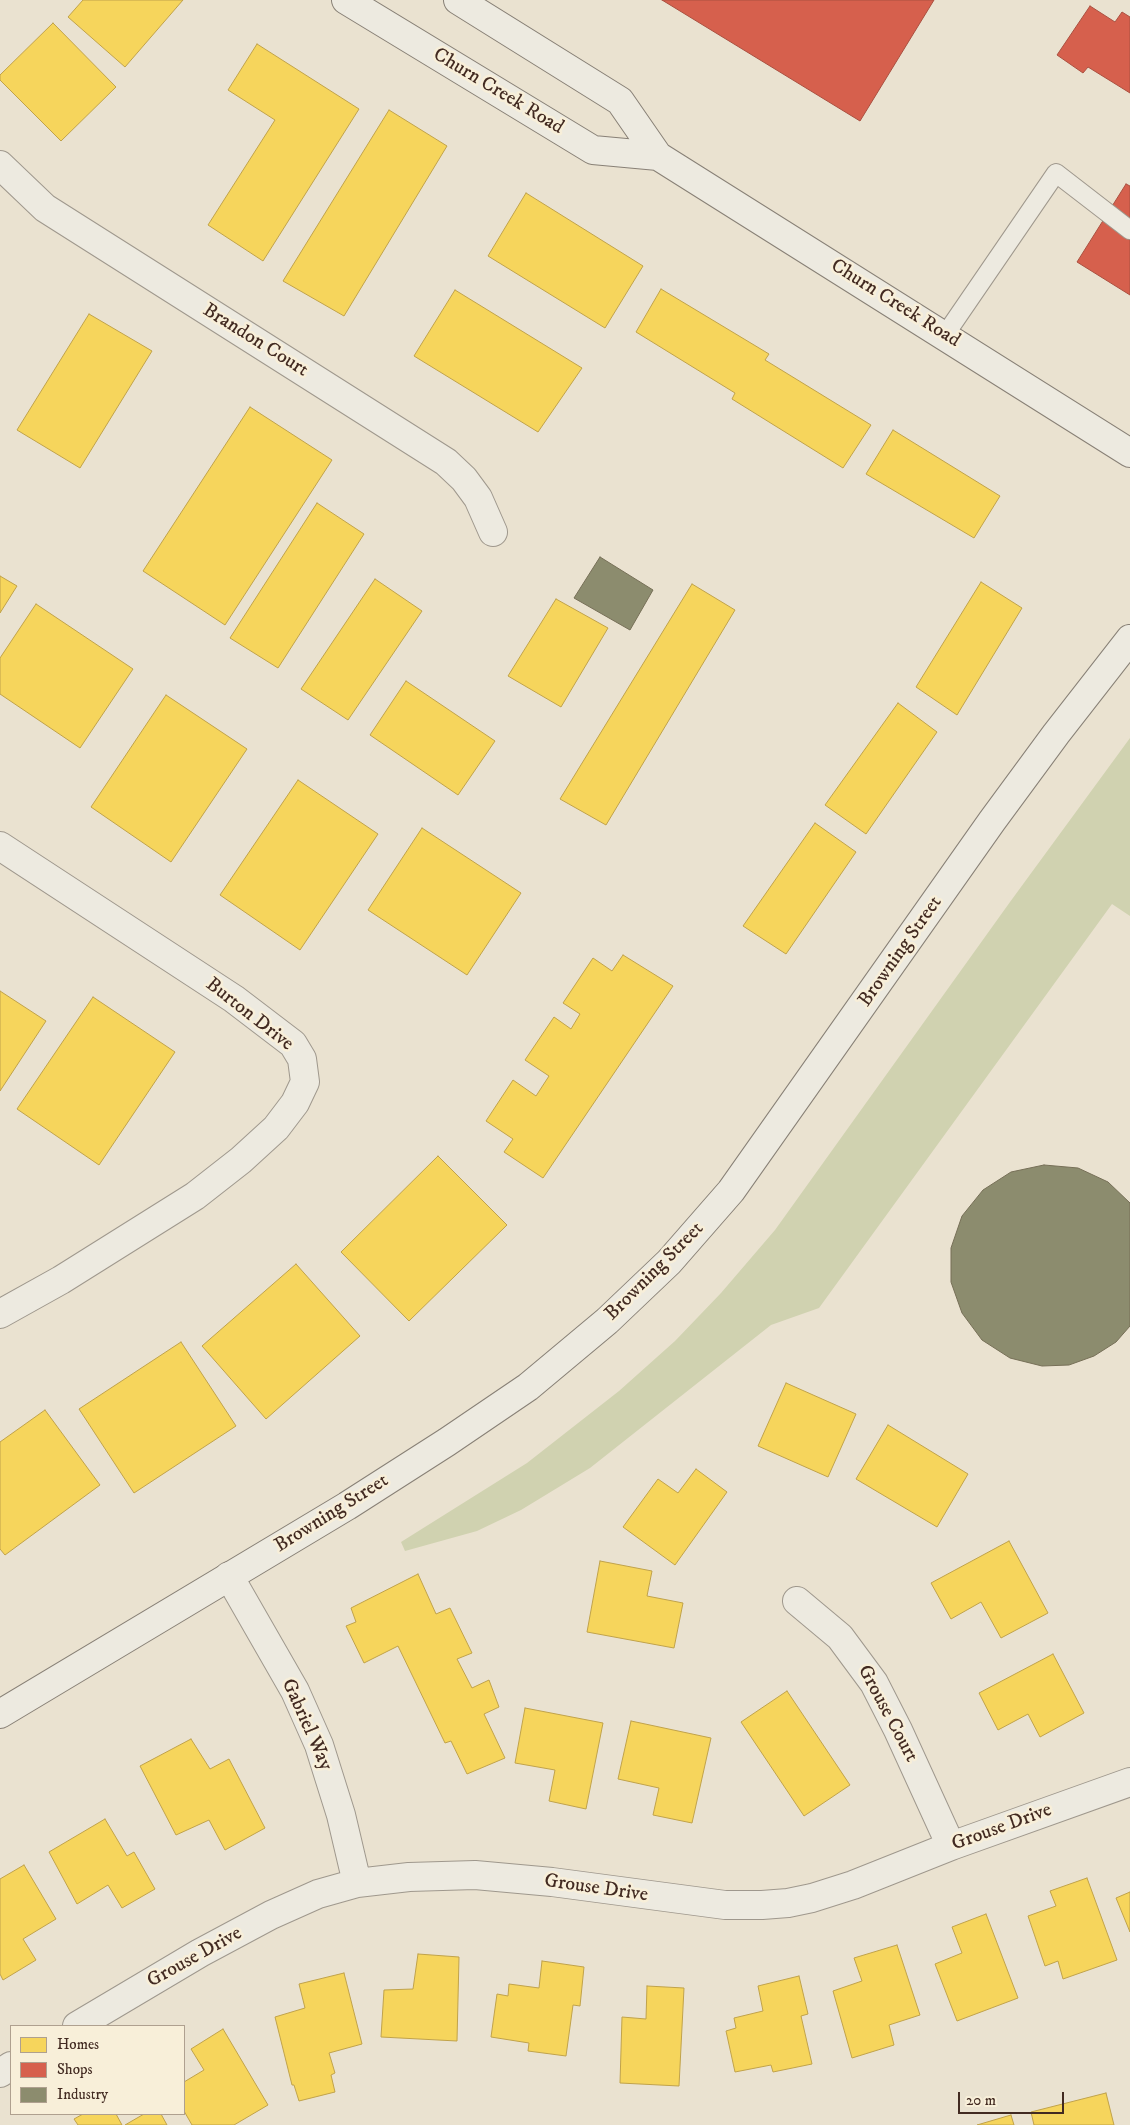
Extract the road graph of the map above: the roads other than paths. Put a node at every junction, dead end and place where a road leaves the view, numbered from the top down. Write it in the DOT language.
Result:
graph roads {
  1 [pos="346,0"];
  2 [pos="458,0"];
  3 [pos="658,156"];
  4 [pos="0,165"];
  5 [pos="1130,230"];
  6 [pos="945,336"];
  7 [pos="1130,453"];
  8 [pos="493,532"];
  9 [pos="1130,639"];
  10 [pos="0,846"];
  11 [pos="0,1314"];
  12 [pos="230,1576"];
  13 [pos="797,1601"];
  14 [pos="0,1714"];
  15 [pos="1130,1782"];
  16 [pos="951,1846"];
  17 [pos="357,1883"];
  18 [pos="79,2025"];
  1 -- 3 [label="street, Churn Creek Road"];
  2 -- 3 [label="street, Churn Creek Road"];
  3 -- 6 [label="street, Churn Creek Road"];
  4 -- 8 [label="street, Brandon Court"];
  5 -- 6 [label="lane"];
  6 -- 7 [label="street, Churn Creek Road"];
  9 -- 12 [label="street, Browning Street"];
  10 -- 11 [label="street, Burton Drive"];
  12 -- 14 [label="street, Browning Street"];
  12 -- 17 [label="street, Gabriel Way"];
  13 -- 16 [label="street, Grouse Court"];
  15 -- 16 [label="street, Grouse Drive"];
  16 -- 17 [label="street, Grouse Drive"];
  17 -- 18 [label="street, Grouse Drive"];
}
